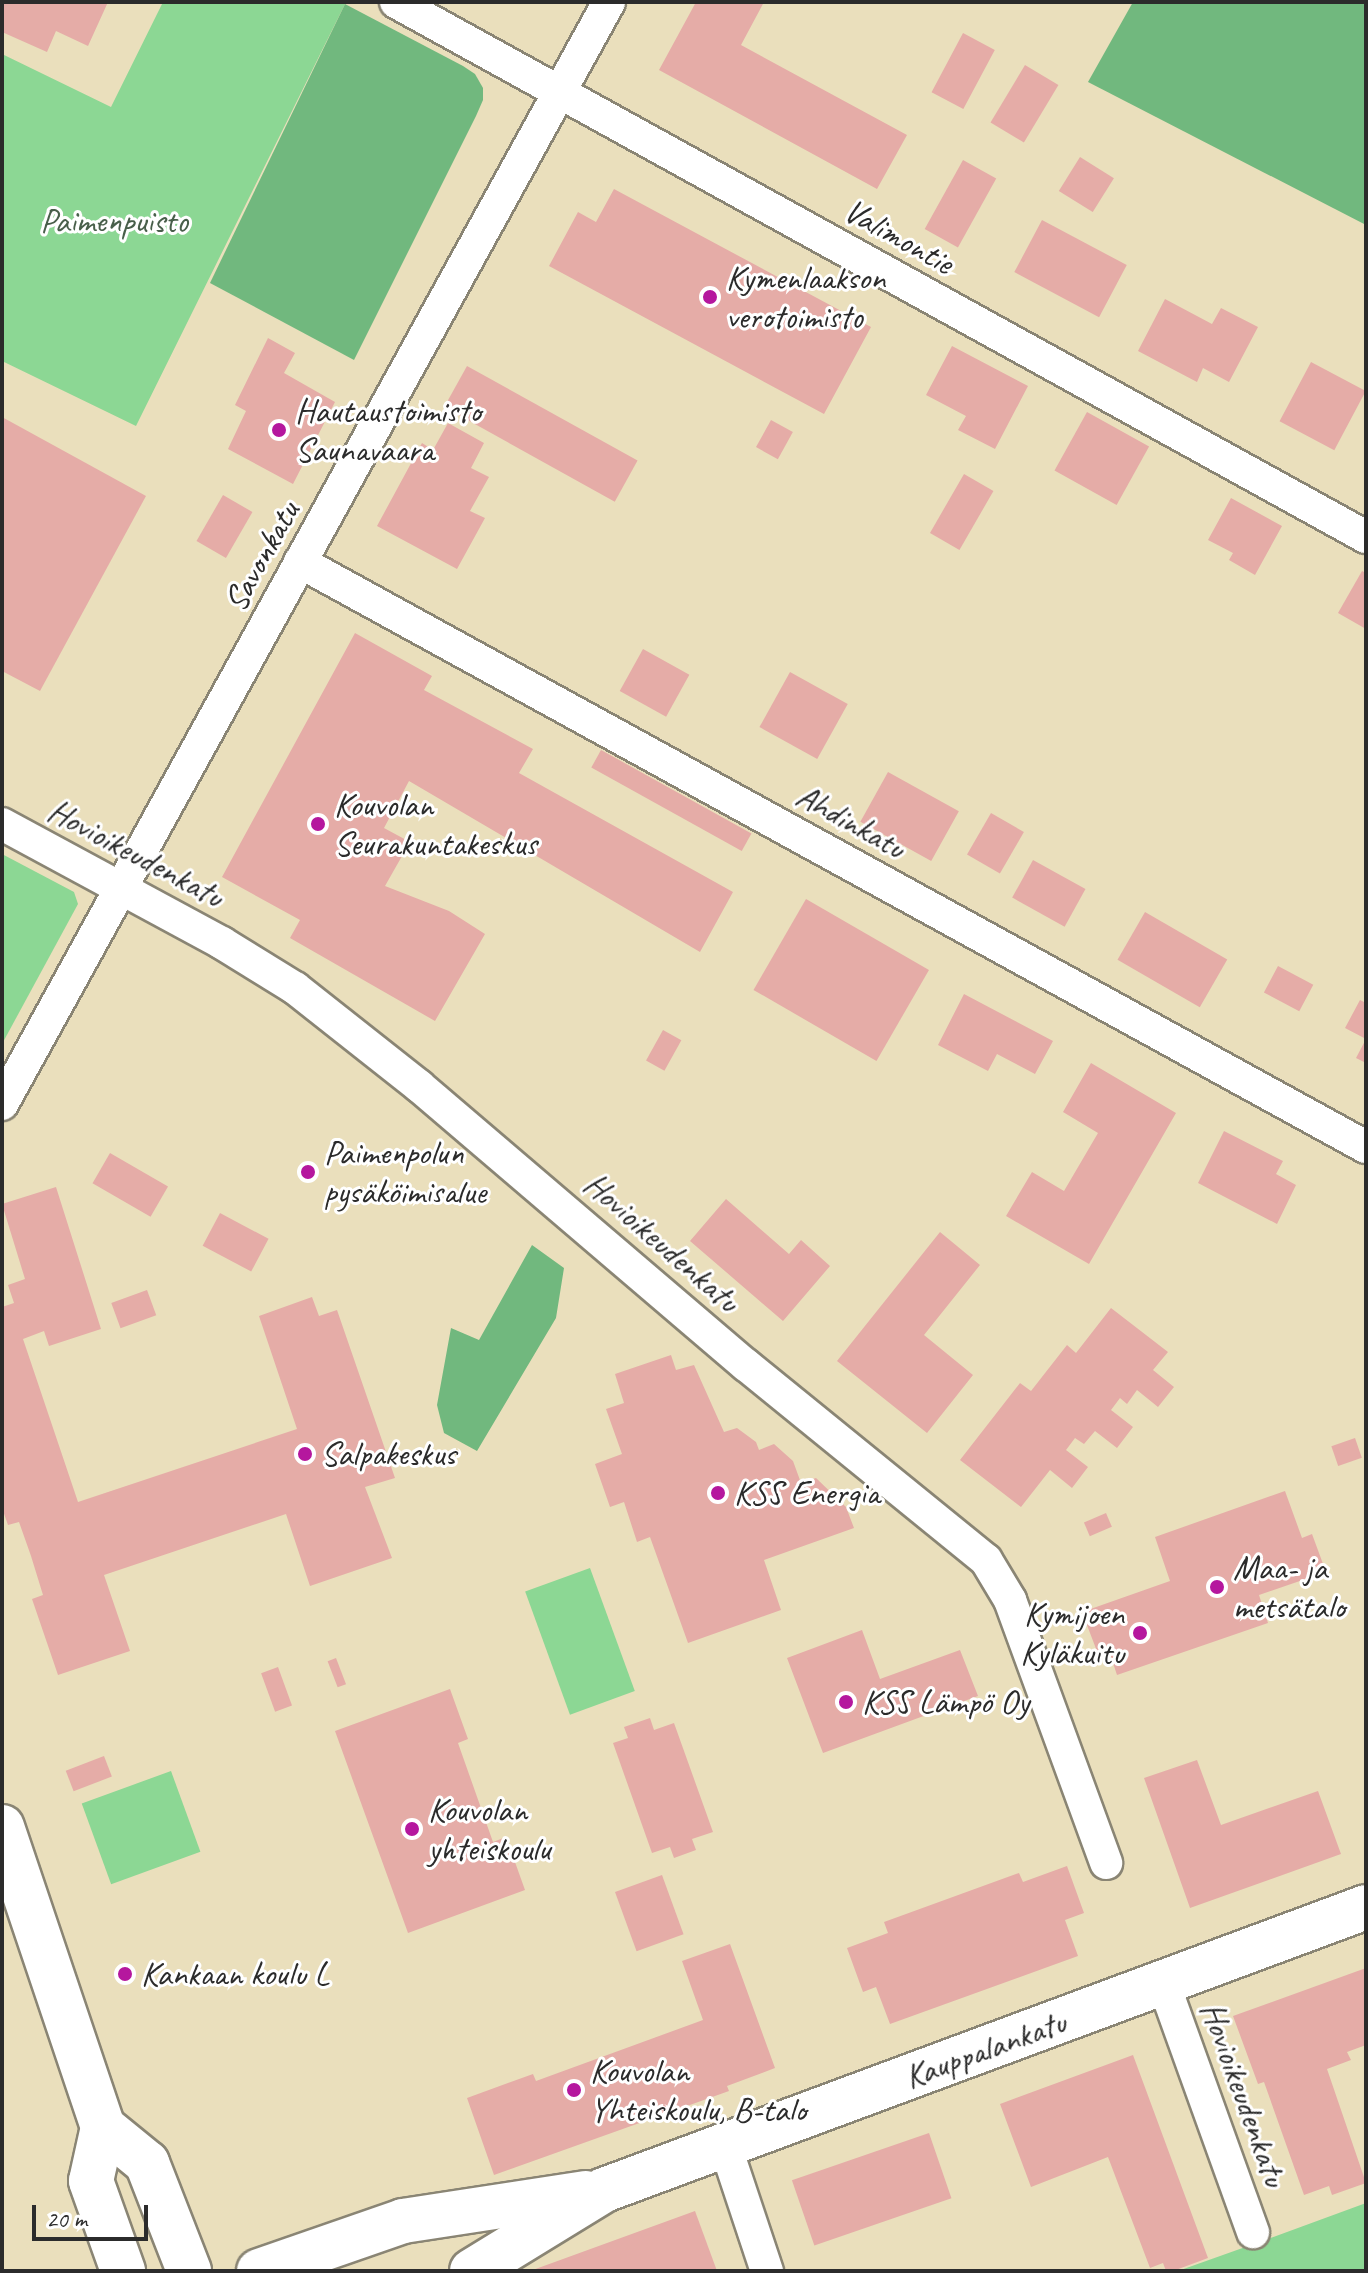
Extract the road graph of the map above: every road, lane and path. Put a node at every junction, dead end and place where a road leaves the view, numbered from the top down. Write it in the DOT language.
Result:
graph roads {
  1 [pos="396,2"];
  2 [pos="609,2"];
  3 [pos="560,92"];
  4 [pos="1366,537"];
  5 [pos="300,562"];
  6 [pos="2,824"];
  7 [pos="122,887"];
  8 [pos="2,1104"];
  9 [pos="1366,1147"];
  10 [pos="2,1827"];
  11 [pos="1106,1863"];
  12 [pos="1366,1907"];
  13 [pos="1163,1982"];
  14 [pos="103,2127"];
  15 [pos="725,2145"];
  16 [pos="604,2190"];
  17 [pos="1253,2232"];
  18 [pos="123,2271"];
  19 [pos="189,2271"];
  20 [pos="259,2271"];
  21 [pos="472,2271"];
  22 [pos="767,2271"];
  1 -- 3 [label="street, Valimontie"];
  2 -- 3 [label="street, Savonkatu"];
  3 -- 4 [label="street, Valimontie"];
  3 -- 5 [label="street, Savonkatu"];
  5 -- 7 [label="street, Savonkatu"];
  5 -- 9 [label="street, Ahdinkatu"];
  6 -- 7 [label="street, Hovioikeudenkatu"];
  7 -- 8 [label="street, Savonkatu"];
  7 -- 11 [label="street, Hovioikeudenkatu"];
  10 -- 14 [label="main road"];
  12 -- 13 [label="main road, Kauppalankatu"];
  13 -- 15 [label="main road, Kauppalankatu"];
  13 -- 17 [label="street, Hovioikeudenkatu"];
  14 -- 18 [label="main road"];
  14 -- 19 [label="main road"];
  15 -- 16 [label="main road, Kauppalankatu"];
  15 -- 22 [label="street"];
  16 -- 20 [label="main road, Kauppalankatu"];
  16 -- 21 [label="main road, Kauppalankatu"];
}
